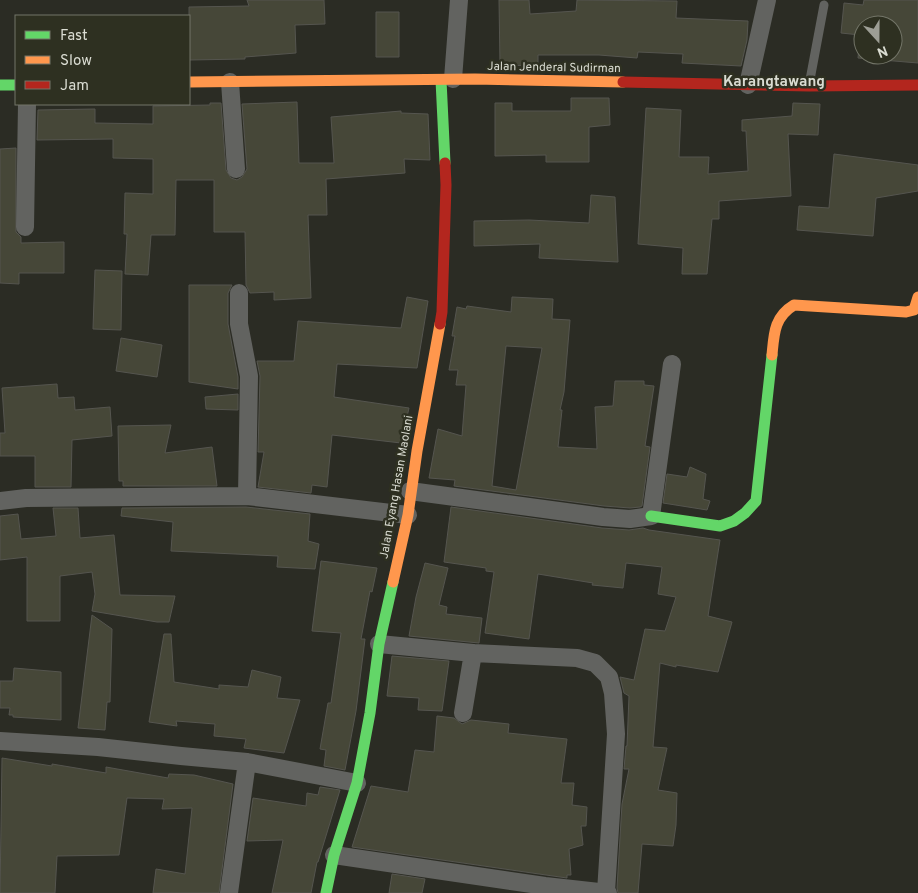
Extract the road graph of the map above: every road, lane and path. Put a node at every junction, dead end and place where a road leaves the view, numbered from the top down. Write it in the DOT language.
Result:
graph roads {
  1 [pos="459,0"];
  2 [pos="767,0"];
  3 [pos="824,5"];
  4 [pos="447,80"];
  5 [pos="190,82"];
  6 [pos="230,82"];
  7 [pos="15,85"];
  8 [pos="748,85"];
  9 [pos="918,85"];
  10 [pos="0,86"];
  11 [pos="809,86"];
  12 [pos="27,105"];
  13 [pos="236,170"];
  14 [pos="25,227"];
  15 [pos="239,293"];
  16 [pos="917,306"];
  17 [pos="672,364"];
  18 [pos="410,491"];
  19 [pos="247,496"];
  20 [pos="0,500"];
  21 [pos="408,515"];
  22 [pos="651,516"];
  23 [pos="379,644"];
  24 [pos="473,653"];
  25 [pos="463,713"];
  26 [pos="0,741"];
  27 [pos="247,762"];
  28 [pos="357,783"];
  29 [pos="334,855"];
  30 [pos="607,892"];
  31 [pos="229,893"];
  32 [pos="326,893"];
  1 -- 4 [label="street"];
  2 -- 8 [label="street"];
  3 -- 11 [label="lane"];
  4 -- 6 [label="street, Jalan Jenderal Sudirman"];
  4 -- 8 [label="street, Jalan Jenderal Sudirman"];
  4 -- 18 [label="street, Jalan Eyang Hasan Maolani"];
  5 -- 6 [label="street, Jalan Jenderal Sudirman"];
  6 -- 13 [label="street"];
  7 -- 10 [label="street"];
  8 -- 11 [label="street, Jalan Jenderal Sudirman"];
  9 -- 11 [label="street, Jalan Jenderal Sudirman"];
  12 -- 14 [label="street"];
  15 -- 19 [label="street"];
  16 -- 22 [label="street"];
  17 -- 22 [label="street"];
  18 -- 21 [label="street, Jalan Eyang Hasan Maolani"];
  18 -- 22 [label="street"];
  19 -- 20 [label="street"];
  19 -- 21 [label="street"];
  21 -- 23 [label="street, Jalan Eyang Hasan Maolani"];
  23 -- 24 [label="street"];
  23 -- 28 [label="street, Jalan Eyang Hasan Maolani"];
  24 -- 25 [label="street"];
  24 -- 30 [label="street"];
  26 -- 27 [label="street"];
  27 -- 28 [label="street"];
  27 -- 31 [label="street"];
  28 -- 29 [label="street, Jalan Eyang Hasan Maolani"];
  29 -- 30 [label="street"];
  29 -- 32 [label="street, Jalan Eyang Hasan Maolani"];
}
